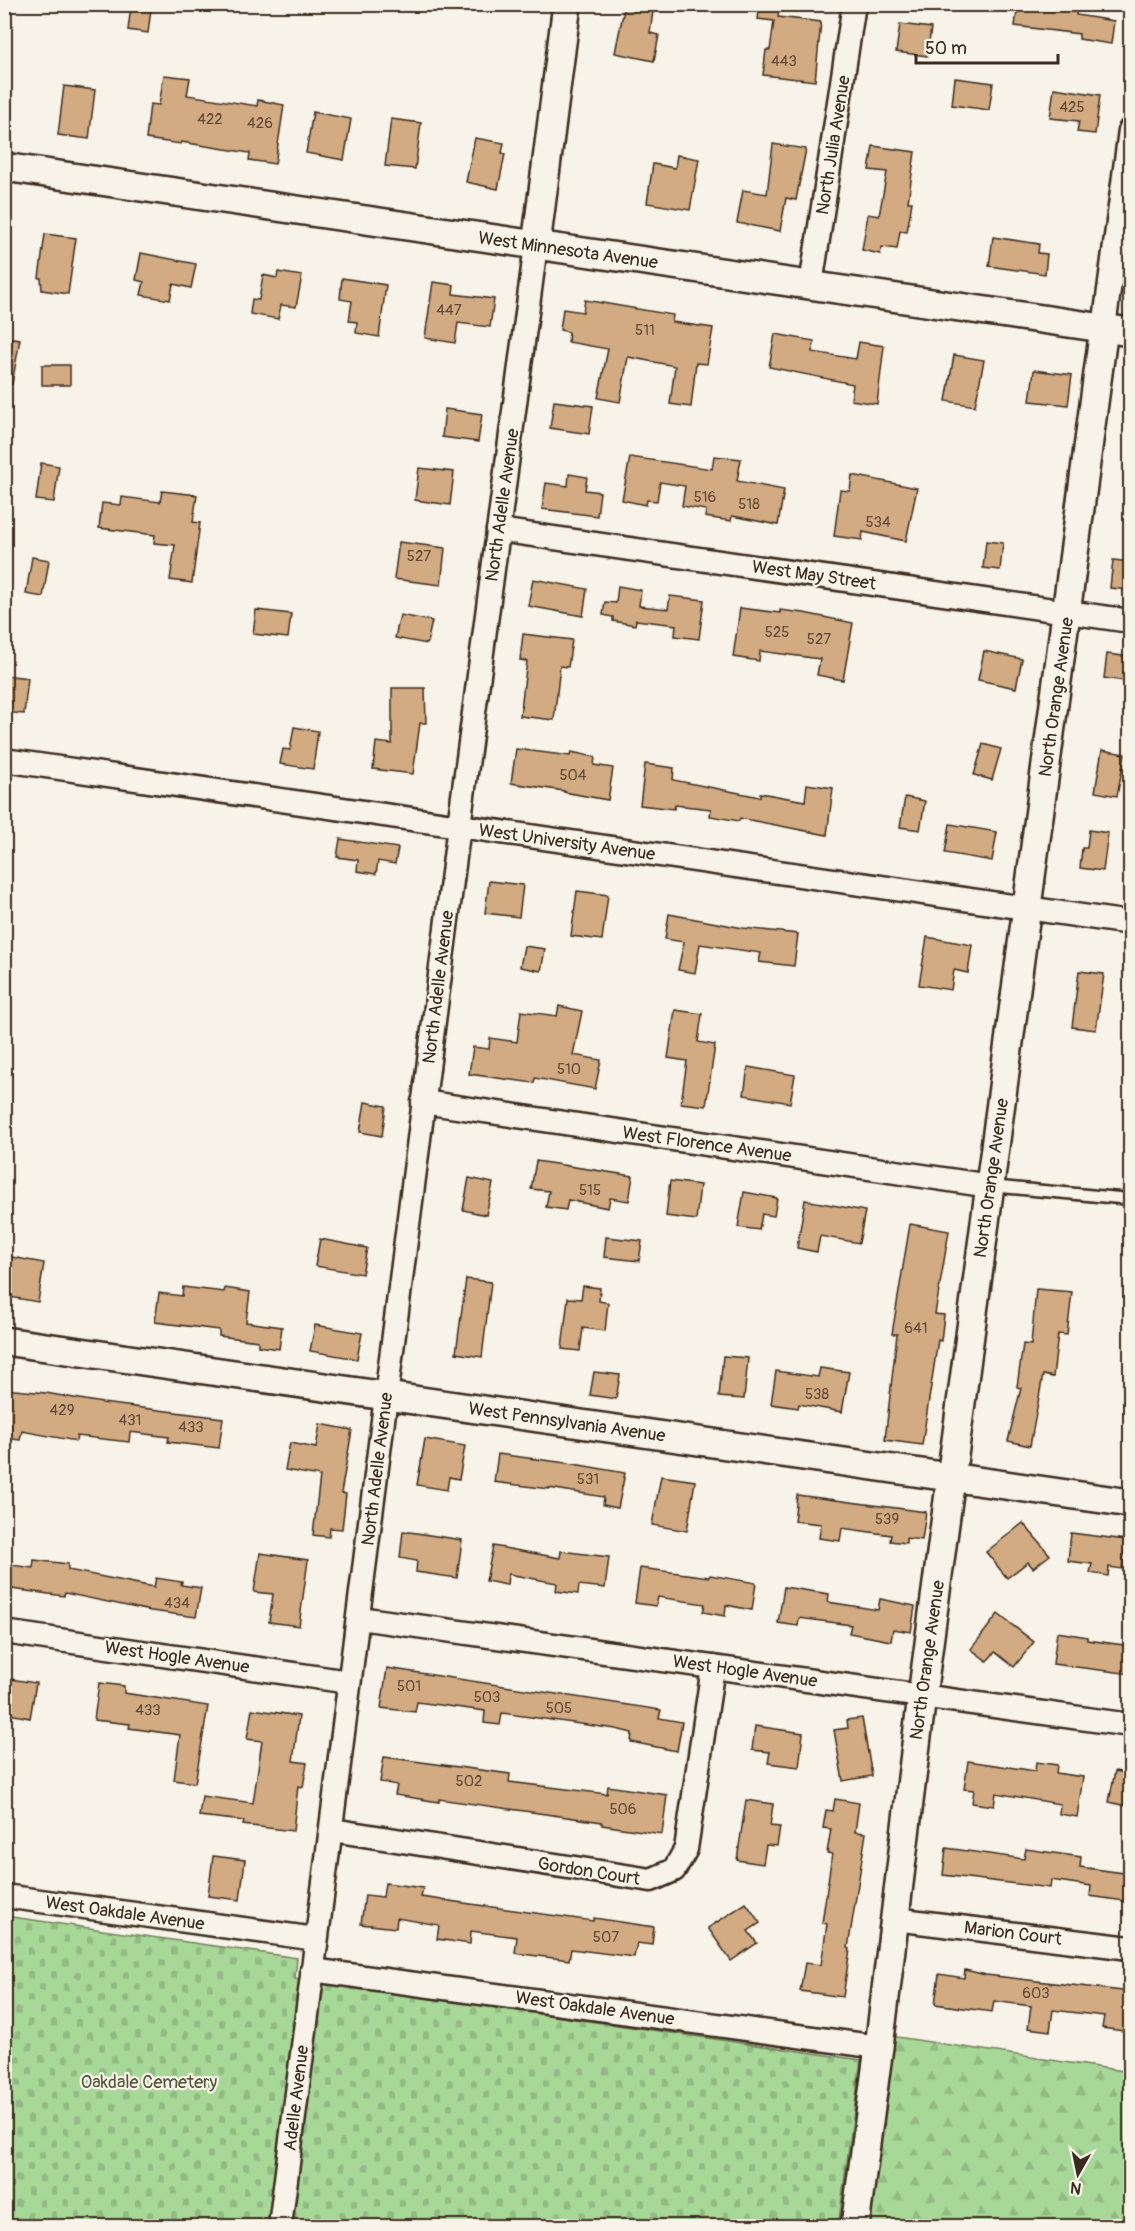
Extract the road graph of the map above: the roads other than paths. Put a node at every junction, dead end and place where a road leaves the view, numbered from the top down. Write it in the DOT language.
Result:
graph roads {
  1 [pos="567,4"];
  2 [pos="854,4"];
  3 [pos="1131,130"];
  4 [pos="4,167"];
  5 [pos="536,245"];
  6 [pos="811,285"];
  7 [pos="1104,328"];
  8 [pos="1131,332"];
  9 [pos="498,530"];
  10 [pos="1067,612"];
  11 [pos="1131,621"];
  12 [pos="4,760"];
  13 [pos="459,826"];
  14 [pos="1027,909"];
  15 [pos="1131,923"];
  16 [pos="423,1102"];
  17 [pos="990,1186"];
  18 [pos="1131,1199"];
  19 [pos="4,1341"];
  20 [pos="386,1396"];
  21 [pos="952,1477"];
  22 [pos="1131,1503"];
  23 [pos="359,1618"];
  24 [pos="4,1632"];
  25 [pos="713,1667"];
  26 [pos="349,1682"];
  27 [pos="922,1696"];
  28 [pos="1131,1725"];
  29 [pos="332,1830"];
  30 [pos="4,1896"];
  31 [pos="895,1918"];
  32 [pos="316,1939"];
  33 [pos="1131,1948"];
  34 [pos="312,1970"];
  35 [pos="879,2047"];
  36 [pos="280,2226"];
  37 [pos="855,2226"];
  1 -- 5 [label="street, North Adelle Avenue"];
  2 -- 6 [label="street, North Julia Avenue"];
  3 -- 7 [label="street, North Orange Avenue"];
  4 -- 5 [label="street, West Minnesota Avenue"];
  5 -- 6 [label="street, West Minnesota Avenue"];
  5 -- 9 [label="street, North Adelle Avenue"];
  6 -- 7 [label="street, West Minnesota Avenue"];
  7 -- 8 [label="street, West Minnesota Avenue"];
  7 -- 10 [label="street, North Orange Avenue"];
  9 -- 10 [label="street, West May Street"];
  9 -- 13 [label="street, North Adelle Avenue"];
  10 -- 11 [label="street, West May Street"];
  10 -- 14 [label="street, North Orange Avenue"];
  12 -- 13 [label="street, West University Avenue"];
  13 -- 14 [label="street, West University Avenue"];
  13 -- 16 [label="street, North Adelle Avenue"];
  14 -- 15 [label="street, West University Avenue"];
  14 -- 17 [label="street, North Orange Avenue"];
  16 -- 17 [label="street, West Florence Avenue"];
  16 -- 20 [label="street, North Adelle Avenue"];
  17 -- 18 [label="lane"];
  17 -- 21 [label="street, North Orange Avenue"];
  19 -- 20 [label="street, West Pennsylvania Avenue"];
  20 -- 21 [label="street, West Pennsylvania Avenue"];
  20 -- 23 [label="street, North Adelle Avenue"];
  21 -- 22 [label="street, West Pennsylvania Avenue"];
  21 -- 27 [label="street, North Orange Avenue"];
  23 -- 25 [label="street, West Hogle Avenue"];
  23 -- 26 [label="street, North Adelle Avenue"];
  24 -- 26 [label="street, West Hogle Avenue"];
  25 -- 27 [label="street, West Hogle Avenue"];
  25 -- 29 [label="street, Gordon Court"];
  26 -- 29 [label="street, North Adelle Avenue"];
  27 -- 28 [label="street, West Hogle Avenue"];
  27 -- 31 [label="street, North Orange Avenue"];
  29 -- 32 [label="street, North Adelle Avenue"];
  30 -- 32 [label="street, West Oakdale Avenue"];
  31 -- 33 [label="street, Marion Court"];
  31 -- 35 [label="street, North Orange Avenue"];
  32 -- 34 [label="street, North Adelle Avenue"];
  34 -- 35 [label="street, West Oakdale Avenue"];
  34 -- 36 [label="street, Adelle Avenue"];
  35 -- 37 [label="street, North Orange Avenue"];
}
